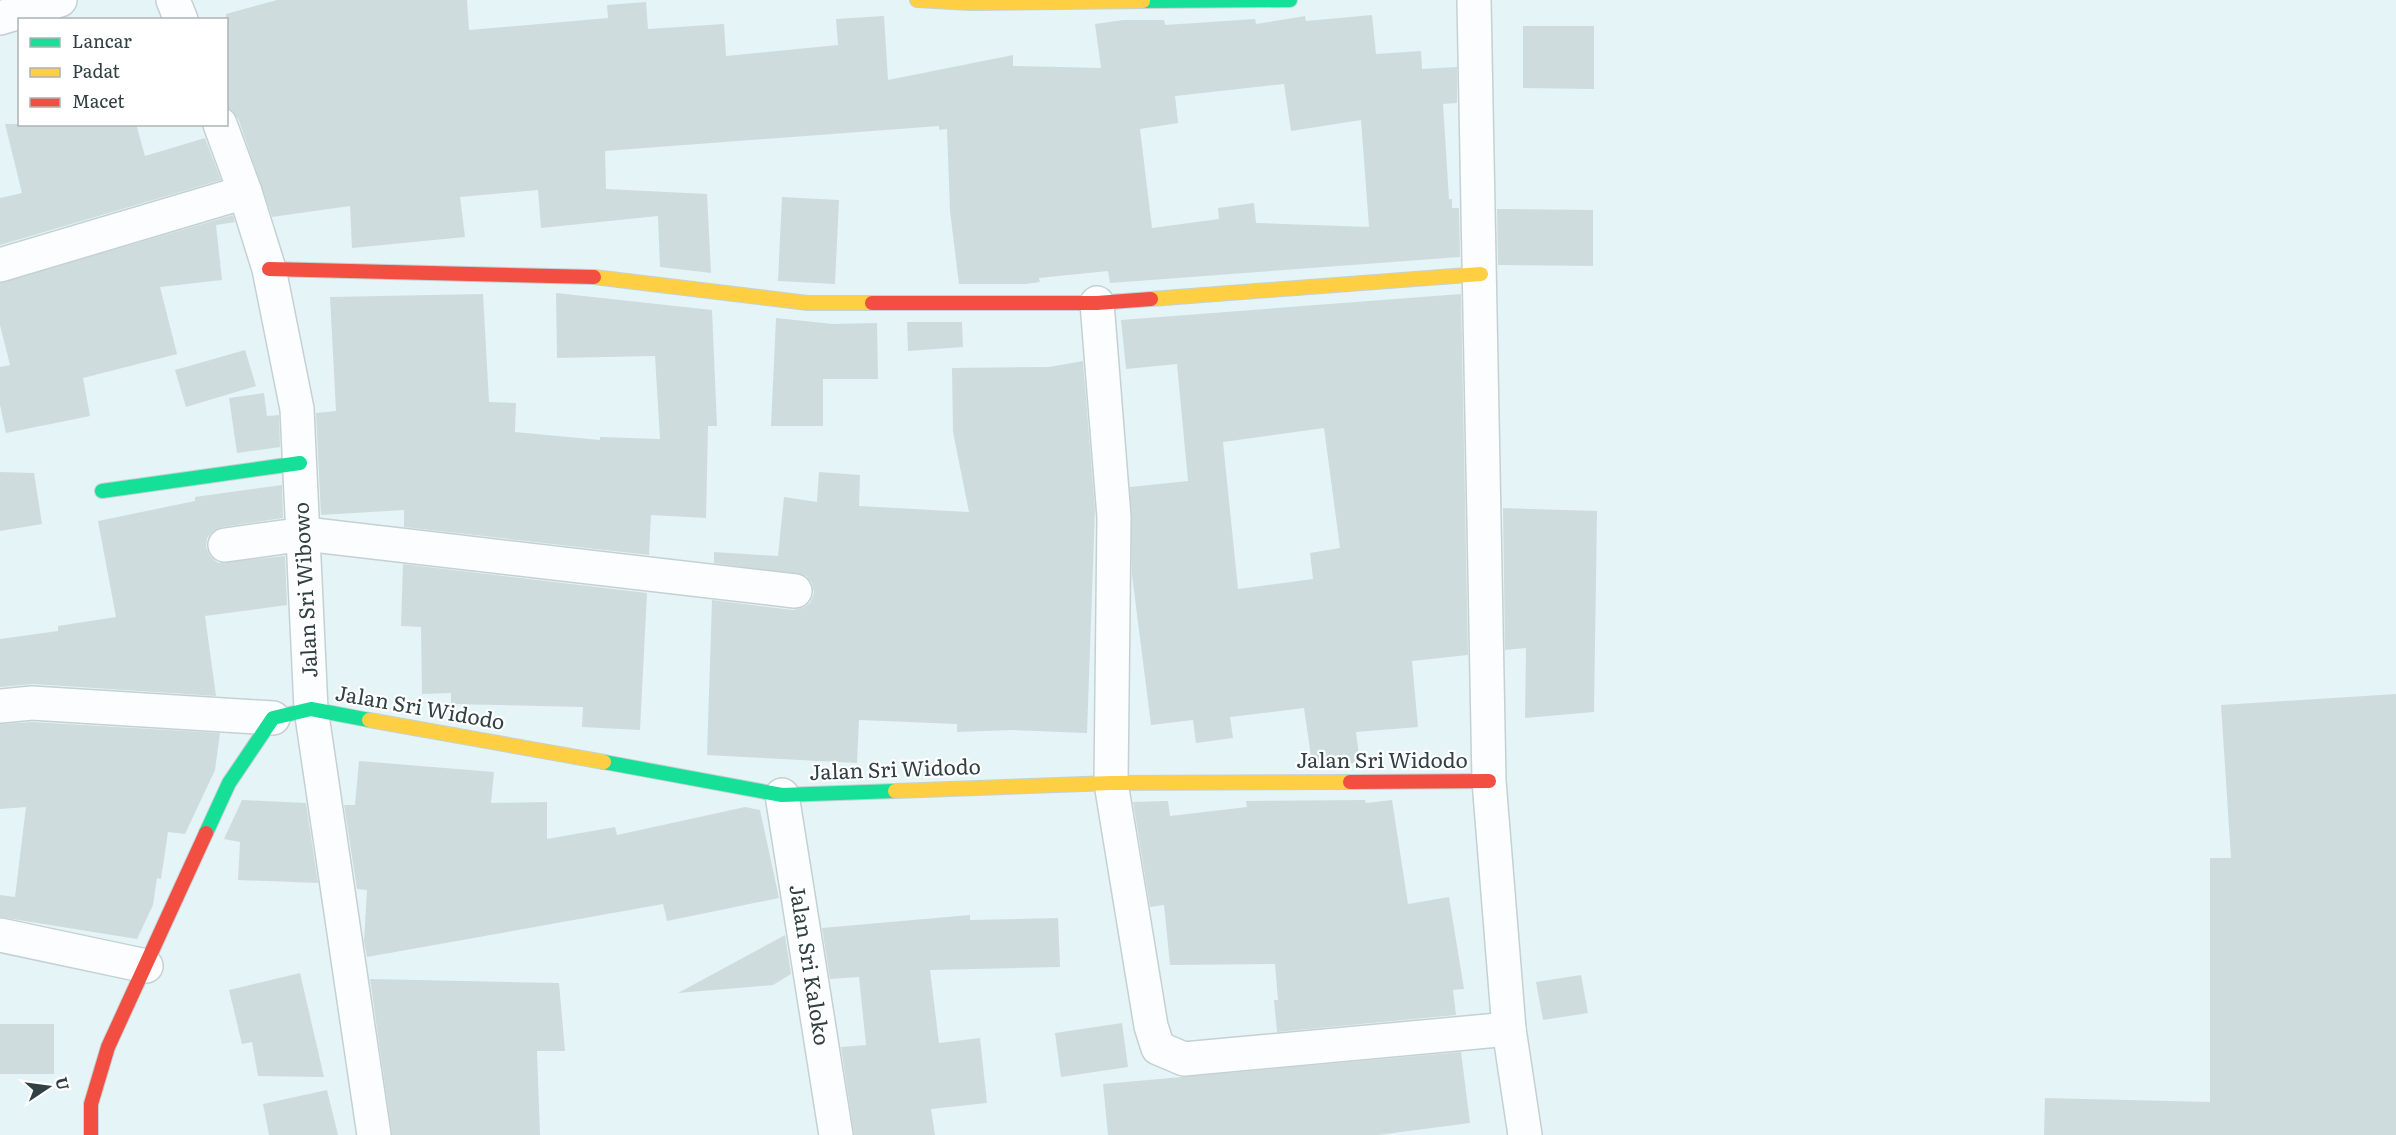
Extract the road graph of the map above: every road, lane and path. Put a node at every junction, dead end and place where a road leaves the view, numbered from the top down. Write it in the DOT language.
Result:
graph roads {
  1 [pos="60,0"];
  2 [pos="173,0"];
  3 [pos="917,0"];
  4 [pos="1290,0"];
  5 [pos="1474,0"];
  6 [pos="0,18"];
  7 [pos="180,18"];
  8 [pos="221,126"];
  9 [pos="245,192"];
  10 [pos="0,265"];
  11 [pos="269,269"];
  12 [pos="1480,274"];
  13 [pos="1097,303"];
  14 [pos="300,463"];
  15 [pos="102,491"];
  16 [pos="305,534"];
  17 [pos="225,545"];
  18 [pos="795,591"];
  19 [pos="0,706"];
  20 [pos="311,709"];
  21 [pos="273,718"];
  22 [pos="1489,781"];
  23 [pos="1112,783"];
  24 [pos="782,795"];
  25 [pos="0,935"];
  26 [pos="146,966"];
  27 [pos="1509,1029"];
  28 [pos="91,1135"];
  29 [pos="374,1135"];
  30 [pos="836,1135"];
  31 [pos="1525,1135"];
  1 -- 6 [label="street"];
  2 -- 7 [label="street"];
  3 -- 4 [label="street"];
  5 -- 12 [label="street"];
  8 -- 9 [label="street, Jalan Sri Wibowo"];
  9 -- 10 [label="street"];
  9 -- 11 [label="street, Jalan Sri Wibowo"];
  11 -- 13 [label="street"];
  11 -- 14 [label="street, Jalan Sri Wibowo"];
  12 -- 13 [label="street"];
  12 -- 22 [label="street"];
  13 -- 23 [label="street"];
  14 -- 15 [label="street"];
  14 -- 16 [label="street, Jalan Sri Wibowo"];
  16 -- 17 [label="street"];
  16 -- 18 [label="street"];
  16 -- 20 [label="street, Jalan Sri Wibowo"];
  19 -- 21 [label="street"];
  20 -- 21 [label="street"];
  20 -- 24 [label="street, Jalan Sri Widodo"];
  20 -- 29 [label="street, Jalan Sri Wibowo"];
  21 -- 26 [label="street"];
  22 -- 23 [label="street, Jalan Sri Widodo"];
  22 -- 27 [label="street"];
  23 -- 24 [label="street, Jalan Sri Widodo"];
  23 -- 27 [label="street"];
  24 -- 30 [label="street, Jalan Sri Kaloko"];
  25 -- 26 [label="street"];
  26 -- 28 [label="street"];
  27 -- 31 [label="street"];
}
